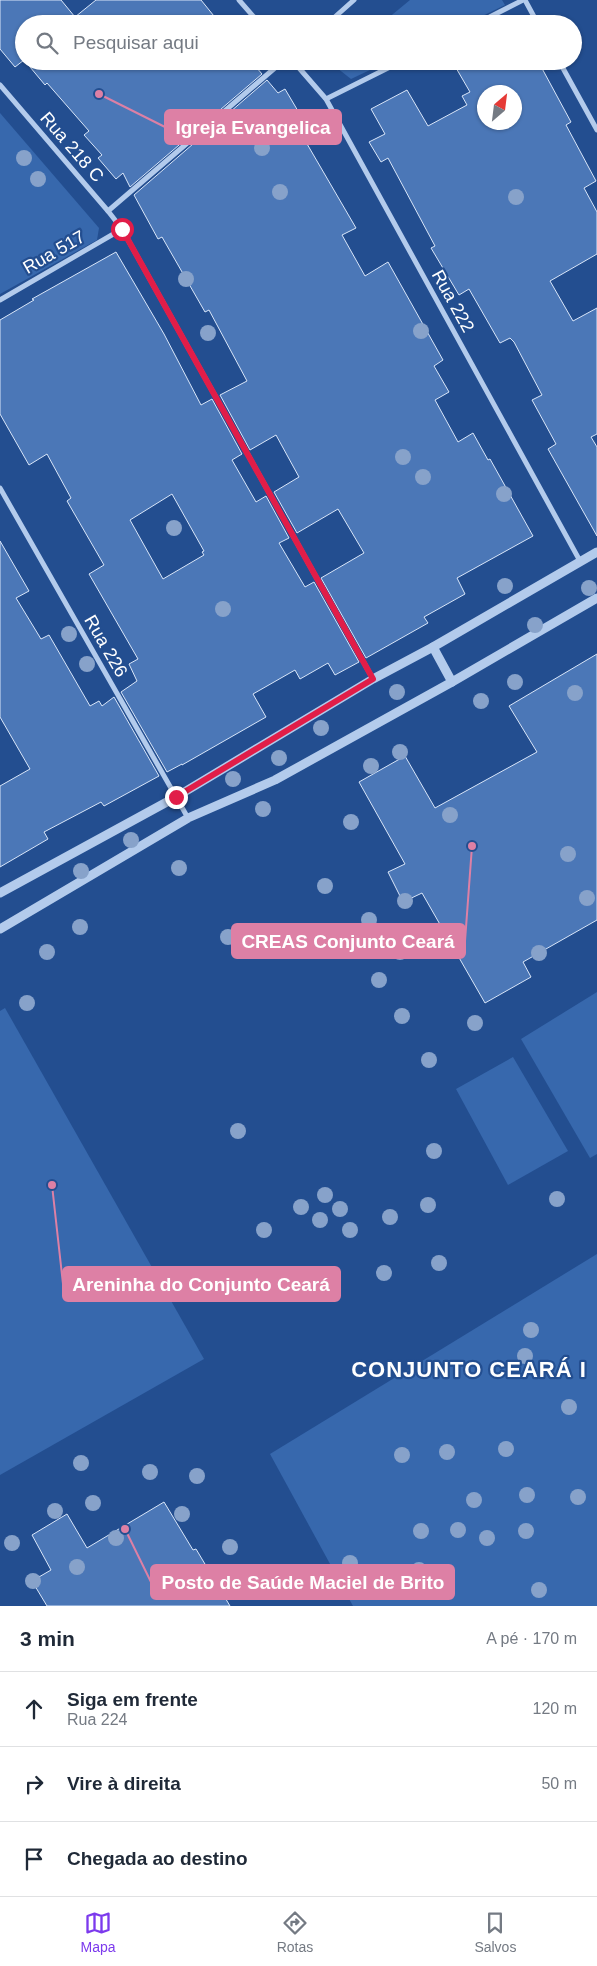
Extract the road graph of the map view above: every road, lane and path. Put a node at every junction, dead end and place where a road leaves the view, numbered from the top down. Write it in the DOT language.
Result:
graph roads {
  1 [pos="239,0"];
  2 [pos="354,0"];
  3 [pos="524,0"];
  4 [pos="252,15"];
  5 [pos="336,15"];
  6 [pos="494,15"];
  7 [pos="533,15"];
  8 [pos="272,70"];
  9 [pos="301,70"];
  10 [pos="384,70"];
  11 [pos="564,70"];
  12 [pos="0,85"];
  13 [pos="326,99"];
  14 [pos="597,130"];
  15 [pos="108,211"];
  16 [pos="122,229"];
  17 [pos="0,300"];
  18 [pos="0,488"];
  19 [pos="597,552"];
  20 [pos="580,561"];
  21 [pos="597,598"];
  22 [pos="433,648"];
  23 [pos="373,679"];
  24 [pos="452,682"];
  25 [pos="176,797"];
  26 [pos="188,818"];
  27 [pos="0,894"];
  28 [pos="0,929"];
  1 -- 4 [label="street"];
  2 -- 5 [label="street"];
  3 -- 6 [label="street"];
  3 -- 7 [label="street"];
  8 -- 15 [label="street"];
  9 -- 13 [label="street, Rua 222"];
  10 -- 13 [label="street"];
  11 -- 14 [label="street"];
  12 -- 15 [label="street, Rua 218 C"];
  13 -- 20 [label="street, Rua 222"];
  15 -- 16 [label="street, Rua 218 C"];
  16 -- 17 [label="street, Rua 517"];
  16 -- 23 [label="street, Rua 218 C"];
  18 -- 25 [label="street, Rua 226"];
  19 -- 20 [label="street"];
  20 -- 22 [label="street"];
  21 -- 24 [label="street"];
  22 -- 23 [label="street"];
  22 -- 24 [label="street"];
  23 -- 25 [label="street"];
  24 -- 26 [label="street"];
  25 -- 26 [label="street, Rua 226"];
  25 -- 27 [label="street"];
  26 -- 28 [label="street"];
}
